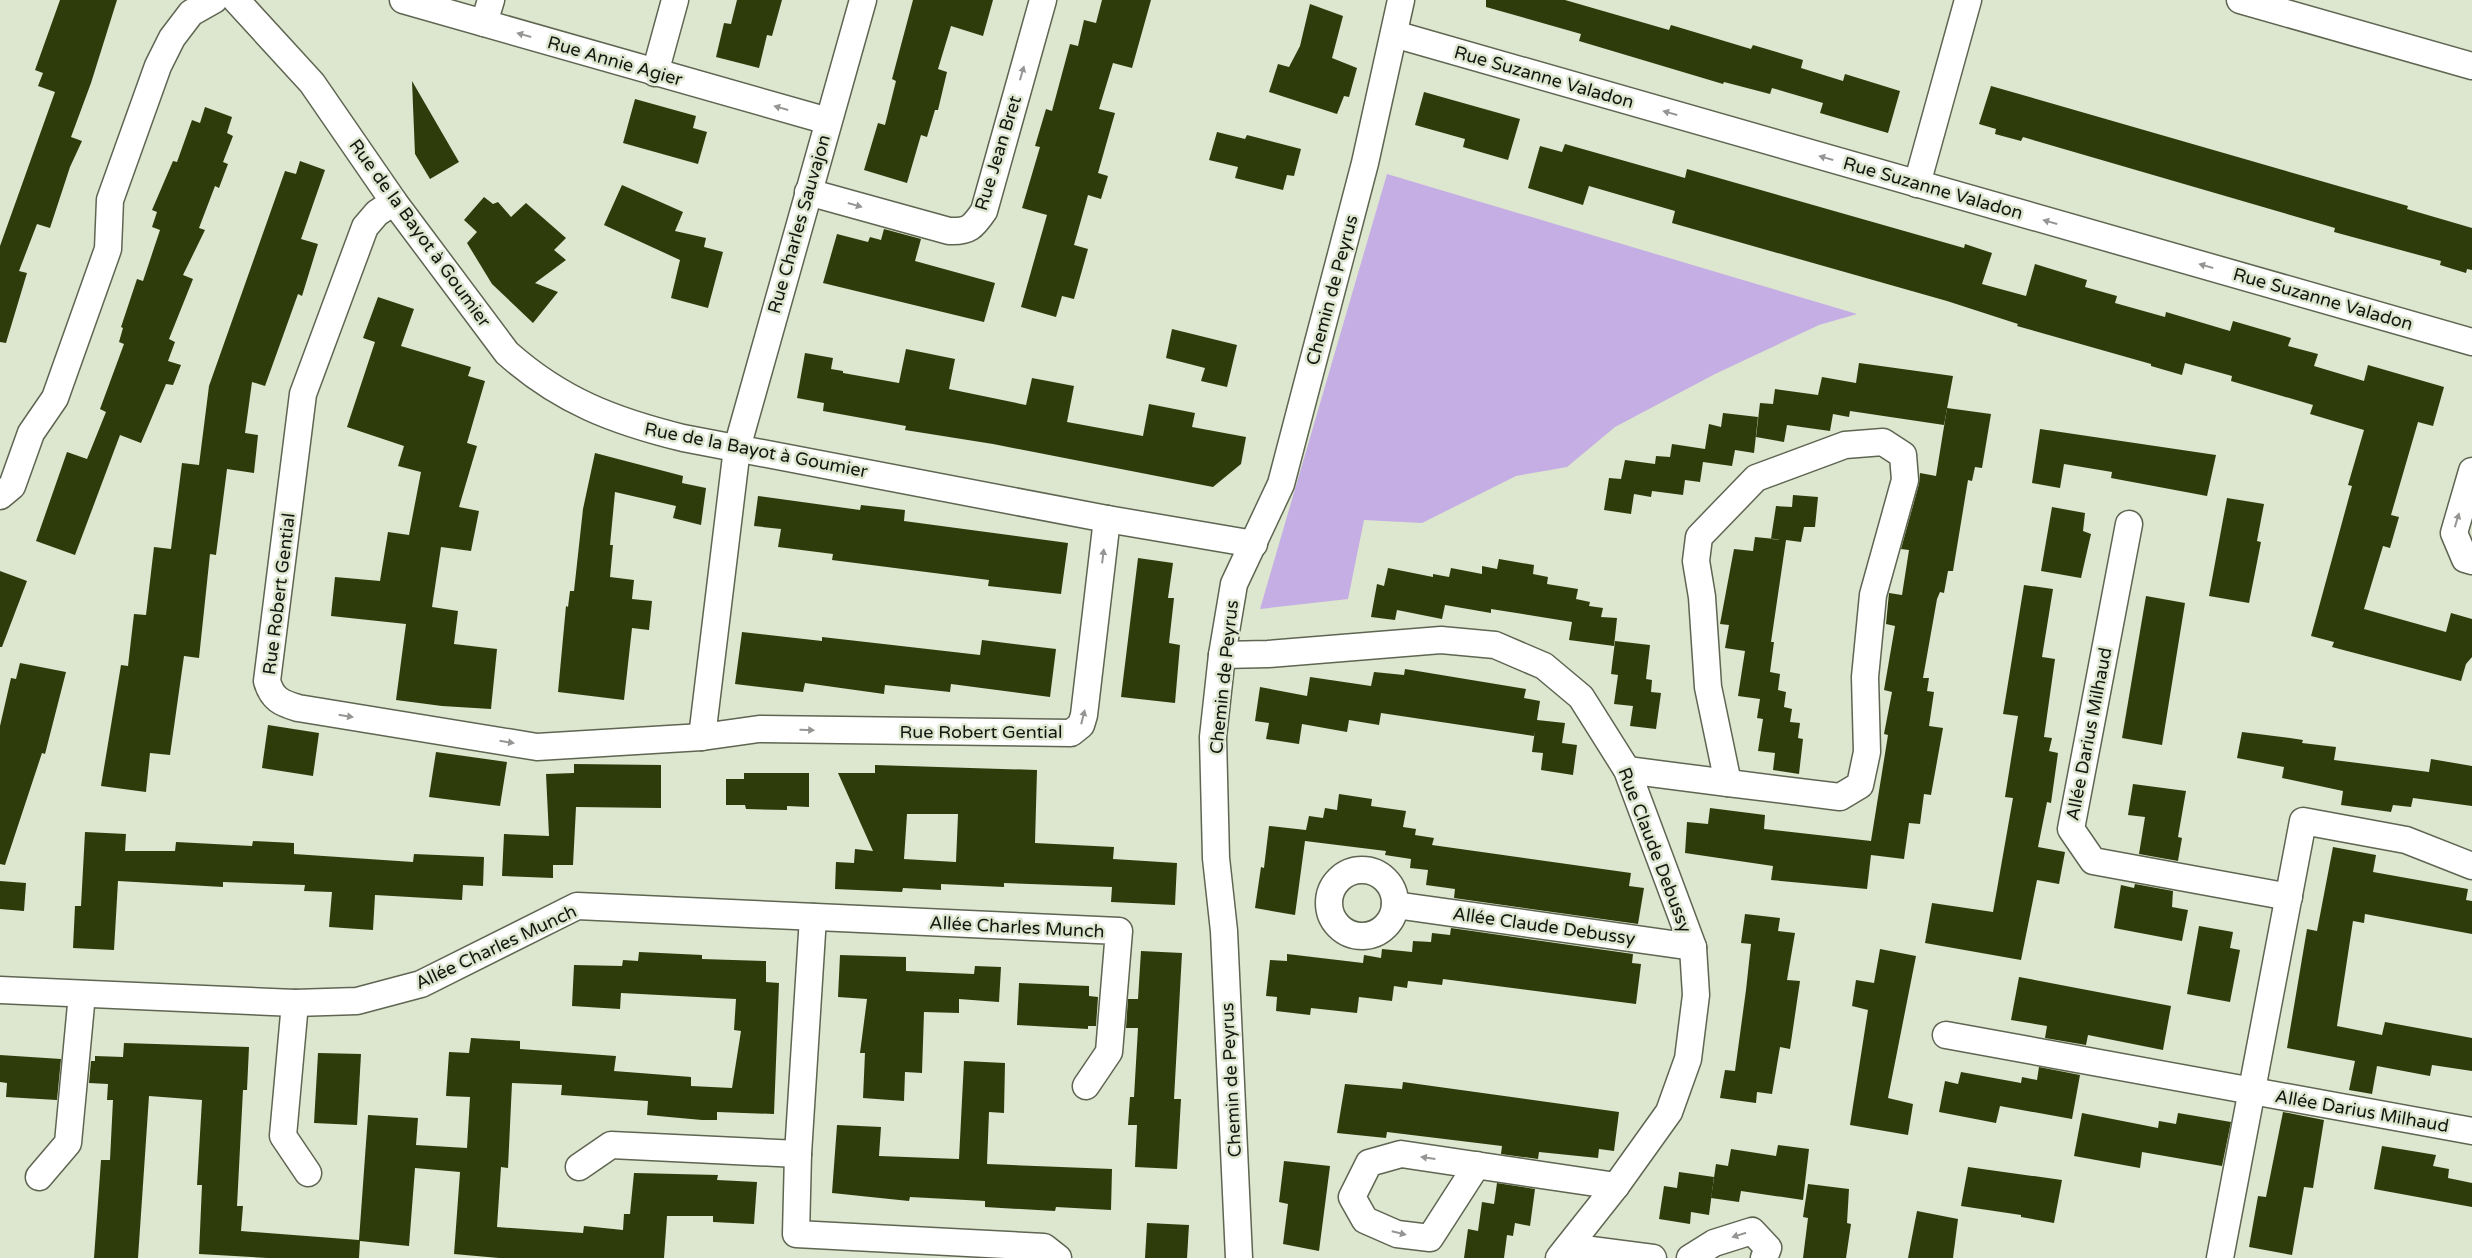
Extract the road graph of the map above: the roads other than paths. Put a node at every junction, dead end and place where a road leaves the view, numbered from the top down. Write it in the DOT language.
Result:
graph roads {
  1 [pos="214,0"];
  2 [pos="236,0"];
  3 [pos="403,0"];
  4 [pos="675,0"];
  5 [pos="863,0"];
  6 [pos="1043,0"];
  7 [pos="1402,0"];
  8 [pos="1968,0"];
  9 [pos="2240,0"];
  10 [pos="487,12"];
  11 [pos="1394,34"];
  12 [pos="2472,66"];
  13 [pos="655,73"];
  14 [pos="828,121"];
  15 [pos="1917,184"];
  16 [pos="808,192"];
  17 [pos="394,202"];
  18 [pos="2472,342"];
  19 [pos="738,448"];
  20 [pos="2472,471"];
  21 [pos="0,496"];
  22 [pos="1107,519"];
  23 [pos="2129,524"];
  24 [pos="1254,544"];
  25 [pos="2472,561"];
  26 [pos="1222,655"];
  27 [pos="702,737"];
  28 [pos="1627,770"];
  29 [pos="1728,783"];
  30 [pos="2472,866"];
  31 [pos="2289,897"];
  32 [pos="1395,905"];
  33 [pos="813,918"];
  34 [pos="1692,947"];
  35 [pos="0,990"];
  36 [pos="82,994"];
  37 [pos="295,1004"];
  38 [pos="1946,1035"];
  39 [pos="1086,1086"];
  40 [pos="2252,1091"];
  41 [pos="2472,1131"];
  42 [pos="798,1154"];
  43 [pos="1477,1165"];
  44 [pos="579,1167"];
  45 [pos="308,1173"];
  46 [pos="39,1177"];
  47 [pos="1616,1186"];
  48 [pos="1564,1252"];
  49 [pos="1058,1258"];
  50 [pos="1238,1258"];
  51 [pos="1653,1258"];
  52 [pos="1690,1258"];
  53 [pos="1764,1258"];
  54 [pos="2220,1258"];
  1 -- 21 [label="street"];
  2 -- 17 [label="street, Rue de la Bayot à Goumier"];
  3 -- 10 [label="street, Rue Annie Agier"];
  4 -- 13 [label="street"];
  5 -- 14 [label="street, Rue Charles Sauvajon"];
  16 -- 6 [label="street, Rue Jean Bret, one-way"];
  7 -- 11 [label="street, Chemin de Peyrus"];
  8 -- 15 [label="street"];
  9 -- 12 [label="street"];
  13 -- 10 [label="street, Rue Annie Agier, one-way"];
  15 -- 11 [label="street, Rue Suzanne Valadon, one-way"];
  11 -- 24 [label="street, Chemin de Peyrus"];
  14 -- 13 [label="street, Rue Annie Agier, one-way"];
  14 -- 16 [label="street, Rue Charles Sauvajon"];
  18 -- 15 [label="street, Rue Suzanne Valadon, one-way"];
  16 -- 19 [label="street, Rue Charles Sauvajon"];
  17 -- 19 [label="street, Rue de la Bayot à Goumier"];
  17 -- 27 [label="street, Rue Robert Gential, one-way"];
  19 -- 22 [label="street, Rue de la Bayot à Goumier"];
  19 -- 27 [label="street"];
  25 -- 20 [label="street, one-way"];
  22 -- 24 [label="street, Rue de la Bayot à Goumier"];
  27 -- 22 [label="street, Rue Robert Gential, one-way"];
  23 -- 31 [label="street, Allée Darius Milhaud"];
  24 -- 26 [label="street, Chemin de Peyrus"];
  26 -- 28 [label="street, Rue Claude Debussy"];
  26 -- 50 [label="street, Chemin de Peyrus"];
  28 -- 29 [label="street"];
  28 -- 34 [label="street, Rue Claude Debussy"];
  29 -- 29 [label="street"];
  30 -- 31 [label="street, Allée Darius Milhaud"];
  31 -- 40 [label="street, Allée Darius Milhaud"];
  32 -- 34 [label="street, Allée Claude Debussy"];
  33 -- 37 [label="street, Allée Charles Munch"];
  33 -- 39 [label="street, Allée Charles Munch"];
  33 -- 42 [label="street"];
  34 -- 47 [label="street, Rue Claude Debussy"];
  35 -- 36 [label="street, Allée Charles Munch"];
  36 -- 37 [label="street, Allée Charles Munch"];
  36 -- 46 [label="street"];
  37 -- 45 [label="street"];
  38 -- 40 [label="street, Allée Darius Milhaud"];
  40 -- 41 [label="street, Allée Darius Milhaud"];
  40 -- 54 [label="street, Allée Darius Milhaud"];
  42 -- 44 [label="street"];
  42 -- 49 [label="street"];
  43 -- 47 [label="street"];
  47 -- 48 [label="street, Rue Claude Debussy"];
  48 -- 51 [label="street"];
  53 -- 52 [label="street, one-way"];
}
